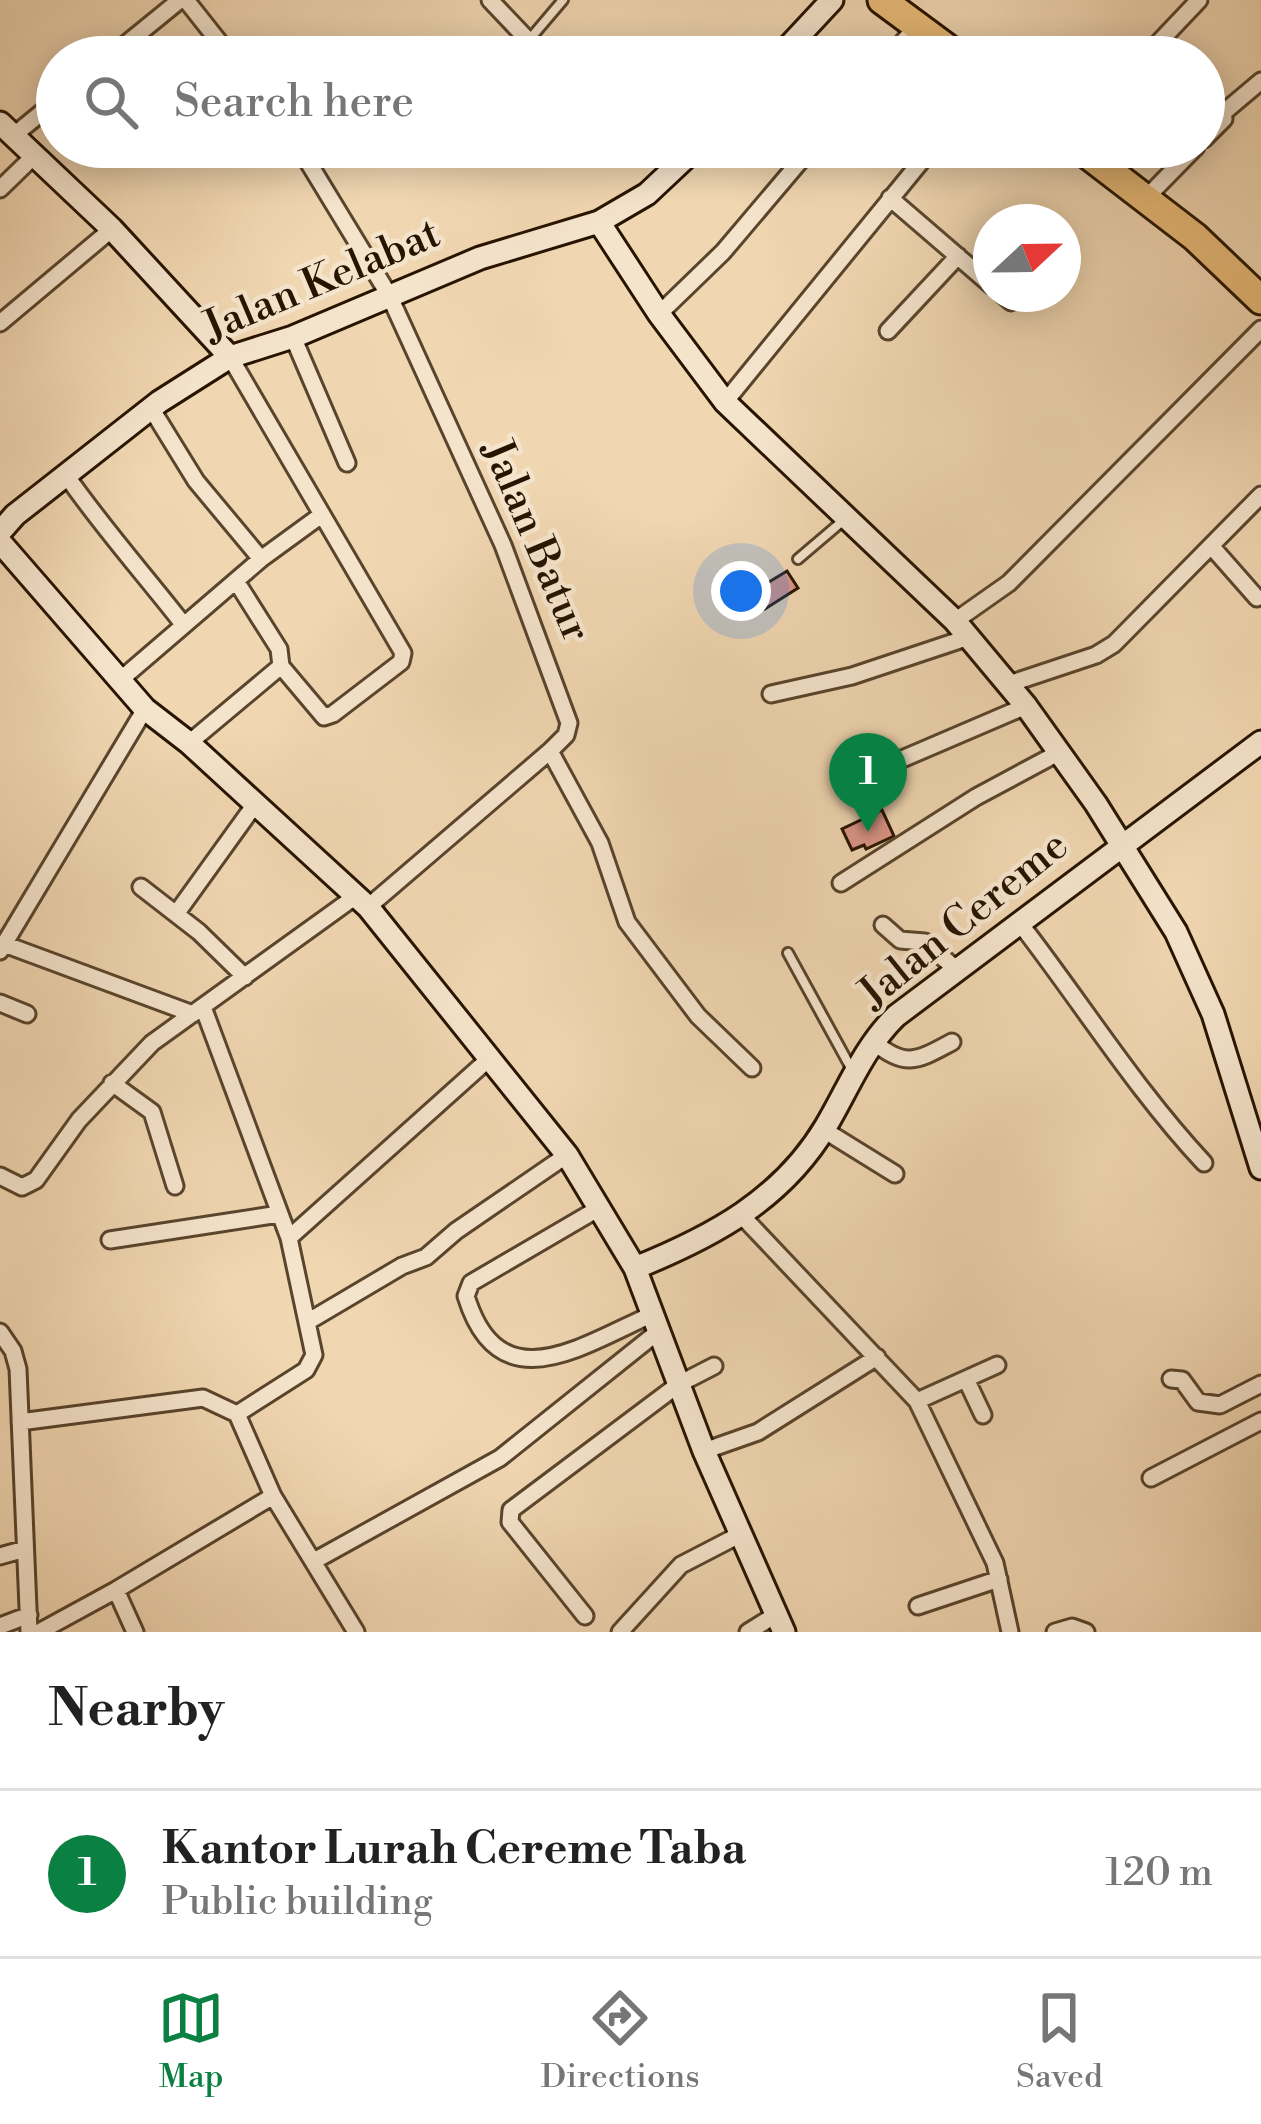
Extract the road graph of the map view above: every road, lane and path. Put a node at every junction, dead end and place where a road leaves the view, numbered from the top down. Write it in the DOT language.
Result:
graph roads {
  1 [pos="183,0"];
  2 [pos="490,0"];
  3 [pos="563,0"];
  4 [pos="832,0"];
  5 [pos="882,0"];
  6 [pos="1199,0"];
  7 [pos="916,26"];
  8 [pos="137,36"];
  9 [pos="213,36"];
  10 [pos="524,36"];
  11 [pos="533,36"];
  12 [pos="799,36"];
  13 [pos="908,36"];
  14 [pos="930,36"];
  15 [pos="1165,36"];
  16 [pos="1261,80"];
  17 [pos="1225,110"];
  18 [pos="36,112"];
  19 [pos="7,129"];
  20 [pos="35,155"];
  21 [pos="49,168"];
  22 [pos="312,168"];
  23 [pos="675,168"];
  24 [pos="794,168"];
  25 [pos="915,168"];
  26 [pos="1105,168"];
  27 [pos="1175,168"];
  28 [pos="0,188"];
  29 [pos="890,198"];
  30 [pos="1145,199"];
  31 [pos="599,222"];
  32 [pos="112,229"];
  33 [pos="958,256"];
  34 [pos="973,269"];
  35 [pos="388,295"];
  36 [pos="1261,300"];
  37 [pos="659,314"];
  38 [pos="0,323"];
  39 [pos="1261,329"];
  40 [pos="888,331"];
  41 [pos="292,337"];
  42 [pos="230,357"];
  43 [pos="725,402"];
  44 [pos="151,408"];
  45 [pos="347,464"];
  46 [pos="66,475"];
  47 [pos="1261,496"];
  48 [pos="320,516"];
  49 [pos="846,518"];
  50 [pos="0,532"];
  51 [pos="0,542"];
  52 [pos="1213,548"];
  53 [pos="261,559"];
  54 [pos="798,559"];
  55 [pos="236,581"];
  56 [pos="1260,598"];
  57 [pos="183,625"];
  58 [pos="962,629"];
  59 [pos="281,667"];
  60 [pos="119,681"];
  61 [pos="1009,684"];
  62 [pos="771,694"];
  63 [pos="1026,706"];
  64 [pos="146,709"];
  65 [pos="1261,742"];
  66 [pos="189,743"];
  67 [pos="550,751"];
  68 [pos="1058,753"];
  69 [pos="867,774"];
  70 [pos="256,803"];
  71 [pos="1122,845"];
  72 [pos="841,883"];
  73 [pos="141,887"];
  74 [pos="362,902"];
  75 [pos="176,914"];
  76 [pos="1019,922"];
  77 [pos="883,925"];
  78 [pos="2,948"];
  79 [pos="788,953"];
  80 [pos="957,970"];
  81 [pos="245,977"];
  82 [pos="0,1003"];
  83 [pos="198,1010"];
  84 [pos="27,1014"];
  85 [pos="874,1042"];
  86 [pos="952,1042"];
  87 [pos="491,1057"];
  88 [pos="752,1069"];
  89 [pos="855,1075"];
  90 [pos="112,1083"];
  91 [pos="824,1130"];
  92 [pos="567,1155"];
  93 [pos="1259,1158"];
  94 [pos="1204,1163"];
  95 [pos="896,1174"];
  96 [pos="0,1176"];
  97 [pos="175,1186"];
  98 [pos="601,1208"];
  99 [pos="279,1214"];
  100 [pos="743,1216"];
  101 [pos="289,1238"];
  102 [pos="110,1240"];
  103 [pos="635,1268"];
  104 [pos="309,1321"];
  105 [pos="656,1323"];
  106 [pos="0,1332"];
  107 [pos="877,1358"];
  108 [pos="997,1364"];
  109 [pos="714,1366"];
  110 [pos="966,1379"];
  111 [pos="1171,1379"];
  112 [pos="679,1384"];
  113 [pos="1261,1384"];
  114 [pos="917,1401"];
  115 [pos="237,1414"];
  116 [pos="983,1415"];
  117 [pos="1261,1420"];
  118 [pos="20,1422"];
  119 [pos="704,1451"];
  120 [pos="1151,1478"];
  121 [pos="273,1496"];
  122 [pos="741,1534"];
  123 [pos="26,1550"];
  124 [pos="0,1556"];
  125 [pos="314,1561"];
  126 [pos="999,1579"];
  127 [pos="116,1591"];
  128 [pos="918,1606"];
  129 [pos="585,1616"];
  130 [pos="29,1623"];
  131 [pos="781,1623"];
  132 [pos="0,1625"];
  133 [pos="353,1626"];
  134 [pos="39,1632"];
  135 [pos="135,1632"];
  136 [pos="334,1632"];
  137 [pos="620,1632"];
  138 [pos="748,1632"];
  139 [pos="1010,1632"];
  140 [pos="1055,1632"];
  141 [pos="1086,1632"];
  1 -- 8 [label="street"];
  1 -- 9 [label="street"];
  2 -- 10 [label="street"];
  3 -- 11 [label="lane"];
  4 -- 12 [label="street"];
  5 -- 7 [label="highway"];
  6 -- 15 [label="street"];
  7 -- 13 [label="street"];
  7 -- 14 [label="highway"];
  16 -- 17 [label="street"];
  18 -- 19 [label="street"];
  19 -- 20 [label="street"];
  20 -- 28 [label="street"];
  21 -- 32 [label="street"];
  22 -- 35 [label="street, Jalan Batur"];
  23 -- 31 [label="street, Jalan Kelabat"];
  24 -- 37 [label="street"];
  25 -- 29 [label="street"];
  26 -- 30 [label="highway"];
  27 -- 30 [label="street"];
  29 -- 33 [label="street"];
  29 -- 43 [label="street"];
  30 -- 36 [label="highway"];
  31 -- 35 [label="street, Jalan Kelabat"];
  31 -- 37 [label="street"];
  32 -- 38 [label="street"];
  32 -- 42 [label="street"];
  33 -- 34 [label="street"];
  33 -- 40 [label="street"];
  35 -- 41 [label="street, Jalan Kelabat"];
  35 -- 67 [label="street, Jalan Batur"];
  37 -- 43 [label="street"];
  39 -- 58 [label="street"];
  41 -- 42 [label="street, Jalan Kelabat"];
  41 -- 45 [label="street"];
  42 -- 44 [label="street, Jalan Kelabat"];
  42 -- 48 [label="street"];
  43 -- 49 [label="street"];
  44 -- 46 [label="street, Jalan Kelabat"];
  44 -- 53 [label="street"];
  46 -- 50 [label="street, Jalan Kelabat"];
  46 -- 57 [label="street"];
  47 -- 52 [label="street"];
  48 -- 53 [label="street"];
  48 -- 59 [label="street"];
  49 -- 54 [label="lane"];
  49 -- 58 [label="street"];
  51 -- 60 [label="street"];
  52 -- 56 [label="street"];
  52 -- 61 [label="street"];
  53 -- 55 [label="street"];
  55 -- 57 [label="street"];
  55 -- 59 [label="street"];
  57 -- 60 [label="street"];
  58 -- 61 [label="street"];
  58 -- 62 [label="street"];
  59 -- 66 [label="street"];
  60 -- 64 [label="street"];
  61 -- 63 [label="street"];
  63 -- 68 [label="street"];
  63 -- 69 [label="street"];
  64 -- 66 [label="street"];
  64 -- 78 [label="street"];
  65 -- 71 [label="street, Jalan Cereme"];
  66 -- 70 [label="street"];
  67 -- 74 [label="street"];
  67 -- 88 [label="street"];
  68 -- 71 [label="street"];
  68 -- 72 [label="street"];
  70 -- 74 [label="street"];
  70 -- 75 [label="street"];
  71 -- 76 [label="street, Jalan Cereme"];
  71 -- 93 [label="street"];
  73 -- 75 [label="street"];
  74 -- 81 [label="street"];
  74 -- 87 [label="street"];
  75 -- 81 [label="street"];
  76 -- 80 [label="street, Jalan Cereme"];
  76 -- 94 [label="street"];
  77 -- 80 [label="street"];
  78 -- 83 [label="street"];
  79 -- 89 [label="lane"];
  80 -- 85 [label="street, Jalan Cereme"];
  81 -- 83 [label="street"];
  82 -- 84 [label="street"];
  83 -- 90 [label="street"];
  83 -- 99 [label="street"];
  85 -- 86 [label="street"];
  85 -- 89 [label="street, Jalan Cereme"];
  87 -- 92 [label="street"];
  87 -- 101 [label="street"];
  89 -- 91 [label="street, Jalan Cereme"];
  90 -- 96 [label="street"];
  90 -- 97 [label="street"];
  91 -- 95 [label="street"];
  91 -- 100 [label="street, Jalan Cereme"];
  92 -- 98 [label="street"];
  92 -- 104 [label="street"];
  98 -- 103 [label="street"];
  98 -- 105 [label="street"];
  99 -- 101 [label="street"];
  99 -- 102 [label="street"];
  100 -- 103 [label="street, Jalan Cereme"];
  100 -- 107 [label="street"];
  101 -- 104 [label="street"];
  103 -- 105 [label="street"];
  104 -- 115 [label="street"];
  105 -- 112 [label="street"];
  105 -- 125 [label="street"];
  106 -- 118 [label="street"];
  107 -- 114 [label="street"];
  107 -- 119 [label="street"];
  108 -- 110 [label="street"];
  109 -- 112 [label="street"];
  110 -- 114 [label="street"];
  110 -- 116 [label="street"];
  111 -- 113 [label="street"];
  112 -- 119 [label="street"];
  112 -- 129 [label="street"];
  114 -- 126 [label="street"];
  115 -- 118 [label="street"];
  115 -- 121 [label="street"];
  117 -- 120 [label="street"];
  118 -- 123 [label="street"];
  119 -- 122 [label="street"];
  121 -- 125 [label="street"];
  121 -- 127 [label="street"];
  122 -- 131 [label="street"];
  122 -- 137 [label="street"];
  123 -- 124 [label="street"];
  123 -- 130 [label="street"];
  125 -- 133 [label="street"];
  126 -- 128 [label="street"];
  126 -- 139 [label="street"];
  127 -- 134 [label="street"];
  127 -- 135 [label="street"];
  130 -- 132 [label="street"];
  131 -- 138 [label="street"];
  133 -- 136 [label="street"];
  140 -- 141 [label="street"];
}
